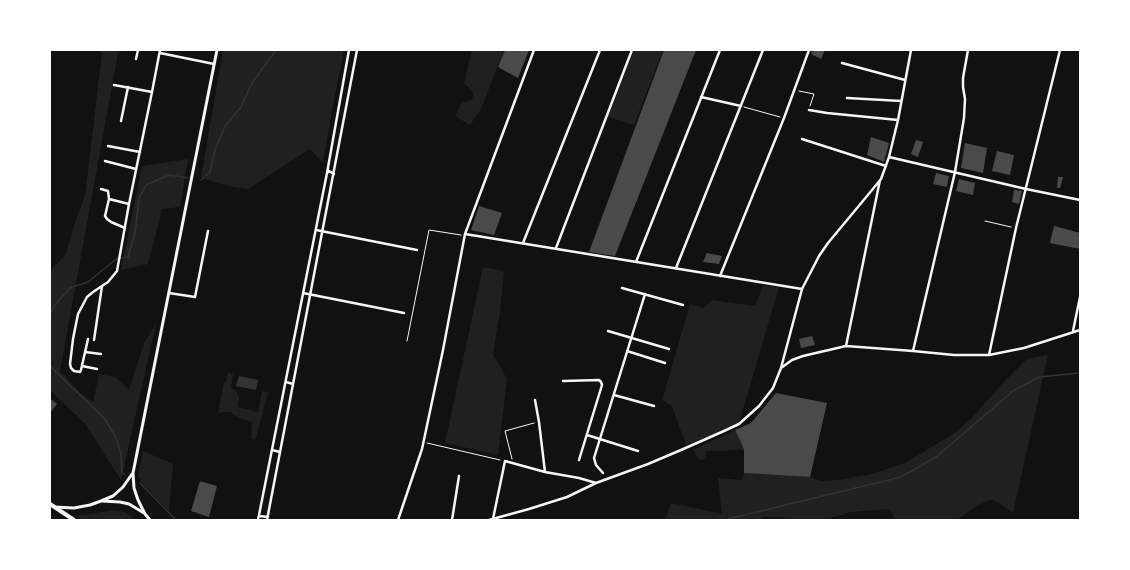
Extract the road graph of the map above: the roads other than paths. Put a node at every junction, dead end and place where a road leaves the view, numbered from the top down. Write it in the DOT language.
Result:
graph roads {
  1 [pos="138,50"];
  2 [pos="217,50"];
  3 [pos="350,50"];
  4 [pos="357,50"];
  5 [pos="534,50"];
  6 [pos="600,50"];
  7 [pos="632,50"];
  8 [pos="720,50"];
  9 [pos="764,50"];
  10 [pos="810,50"];
  11 [pos="911,50"];
  12 [pos="968,50"];
  13 [pos="1060,50"];
  14 [pos="160,52"];
  15 [pos="136,60"];
  16 [pos="842,63"];
  17 [pos="214,64"];
  18 [pos="905,80"];
  19 [pos="114,85"];
  20 [pos="128,88"];
  21 [pos="152,92"];
  22 [pos="702,97"];
  23 [pos="847,98"];
  24 [pos="901,101"];
  25 [pos="741,106"];
  26 [pos="809,110"];
  27 [pos="898,120"];
  28 [pos="121,121"];
  29 [pos="802,139"];
  30 [pos="108,146"];
  31 [pos="140,152"];
  32 [pos="889,157"];
  33 [pos="105,161"];
  34 [pos="886,166"];
  35 [pos="136,169"];
  36 [pos="955,172"];
  37 [pos="327,173"];
  38 [pos="334,174"];
  39 [pos="880,179"];
  40 [pos="101,189"];
  41 [pos="1026,189"];
  42 [pos="109,199"];
  43 [pos="1080,200"];
  44 [pos="129,204"];
  45 [pos="125,228"];
  46 [pos="316,230"];
  47 [pos="208,231"];
  48 [pos="322,231"];
  49 [pos="465,235"];
  50 [pos="523,243"];
  51 [pos="556,248"];
  52 [pos="417,250"];
  53 [pos="636,262"];
  54 [pos="676,268"];
  55 [pos="720,276"];
  56 [pos="102,286"];
  57 [pos="622,288"];
  58 [pos="802,289"];
  59 [pos="169,293"];
  60 [pos="303,293"];
  61 [pos="310,294"];
  62 [pos="645,294"];
  63 [pos="1080,297"];
  64 [pos="683,305"];
  65 [pos="404,312"];
  66 [pos="1080,330"];
  67 [pos="608,331"];
  68 [pos="1073,331"];
  69 [pos="631,338"];
  70 [pos="88,339"];
  71 [pos="94,340"];
  72 [pos="846,346"];
  73 [pos="669,349"];
  74 [pos="627,351"];
  75 [pos="913,351"];
  76 [pos="85,352"];
  77 [pos="101,354"];
  78 [pos="989,355"];
  79 [pos="665,362"];
  80 [pos="82,366"];
  81 [pos="781,368"];
  82 [pos="97,369"];
  83 [pos="563,381"];
  84 [pos="286,382"];
  85 [pos="293,384"];
  86 [pos="614,395"];
  87 [pos="534,400"];
  88 [pos="654,406"];
  89 [pos="587,435"];
  90 [pos="600,439"];
  91 [pos="272,450"];
  92 [pos="638,451"];
  93 [pos="280,452"];
  94 [pos="579,460"];
  95 [pos="545,472"];
  96 [pos="133,473"];
  97 [pos="603,473"];
  98 [pos="459,476"];
  99 [pos="596,483"];
  100 [pos="101,501"];
  101 [pos="50,504"];
  102 [pos="54,507"];
  103 [pos="145,514"];
  104 [pos="259,516"];
  105 [pos="268,519"];
  106 [pos="491,519"];
  107 [pos="74,520"];
  108 [pos="150,520"];
  109 [pos="258,520"];
  110 [pos="398,520"];
  111 [pos="452,520"];
  1 -- 15 [label="street"];
  2 -- 17 [label="street"];
  3 -- 37 [label="street"];
  4 -- 38 [label="street"];
  5 -- 49 [label="street"];
  6 -- 50 [label="street"];
  7 -- 51 [label="street"];
  8 -- 22 [label="street"];
  9 -- 25 [label="street"];
  10 -- 55 [label="street"];
  11 -- 18 [label="street"];
  12 -- 36 [label="street"];
  13 -- 41 [label="street"];
  14 -- 17 [label="street"];
  14 -- 21 [label="street"];
  16 -- 18 [label="street"];
  17 -- 59 [label="street"];
  18 -- 24 [label="street"];
  19 -- 20 [label="street"];
  20 -- 21 [label="street"];
  20 -- 28 [label="street"];
  21 -- 31 [label="street"];
  22 -- 25 [label="street"];
  22 -- 53 [label="street"];
  23 -- 24 [label="street"];
  24 -- 27 [label="street"];
  25 -- 54 [label="street"];
  26 -- 27 [label="street"];
  27 -- 32 [label="street"];
  29 -- 34 [label="street"];
  30 -- 31 [label="street"];
  31 -- 35 [label="street"];
  32 -- 34 [label="street"];
  32 -- 36 [label="street"];
  33 -- 35 [label="street"];
  34 -- 39 [label="street"];
  35 -- 44 [label="street"];
  36 -- 41 [label="street"];
  36 -- 75 [label="street"];
  37 -- 38 [label="street"];
  37 -- 46 [label="street"];
  38 -- 48 [label="street"];
  39 -- 58 [label="street"];
  39 -- 72 [label="street"];
  40 -- 42 [label="street"];
  41 -- 43 [label="street"];
  41 -- 78 [label="street"];
  42 -- 44 [label="street"];
  42 -- 45 [label="street"];
  44 -- 45 [label="street"];
  45 -- 56 [label="street"];
  46 -- 48 [label="street"];
  46 -- 60 [label="street"];
  47 -- 59 [label="street"];
  48 -- 52 [label="street"];
  48 -- 61 [label="street"];
  49 -- 50 [label="street"];
  49 -- 110 [label="street"];
  50 -- 51 [label="street"];
  51 -- 53 [label="street"];
  53 -- 54 [label="street"];
  54 -- 55 [label="street"];
  55 -- 58 [label="street"];
  56 -- 71 [label="street"];
  56 -- 80 [label="street"];
  57 -- 62 [label="street"];
  58 -- 81 [label="street"];
  59 -- 96 [label="street"];
  60 -- 61 [label="street"];
  60 -- 84 [label="street"];
  61 -- 65 [label="street"];
  61 -- 85 [label="street"];
  62 -- 64 [label="street"];
  62 -- 69 [label="street"];
  63 -- 68 [label="street"];
  66 -- 68 [label="street"];
  67 -- 69 [label="street"];
  68 -- 78 [label="street"];
  69 -- 73 [label="street"];
  69 -- 74 [label="street"];
  70 -- 76 [label="street"];
  72 -- 75 [label="street"];
  72 -- 81 [label="street"];
  74 -- 79 [label="street"];
  74 -- 86 [label="street"];
  75 -- 78 [label="street"];
  76 -- 77 [label="street"];
  76 -- 80 [label="street"];
  80 -- 82 [label="street"];
  81 -- 99 [label="street"];
  83 -- 89 [label="street"];
  84 -- 85 [label="street"];
  84 -- 91 [label="street"];
  85 -- 93 [label="street"];
  86 -- 88 [label="street"];
  86 -- 90 [label="street"];
  87 -- 95 [label="street"];
  89 -- 90 [label="street"];
  89 -- 94 [label="street"];
  90 -- 92 [label="street"];
  90 -- 97 [label="street"];
  91 -- 93 [label="street"];
  91 -- 104 [label="street"];
  93 -- 105 [label="street"];
  95 -- 99 [label="street"];
  95 -- 106 [label="street"];
  96 -- 100 [label="street"];
  96 -- 103 [label="street"];
  98 -- 111 [label="street"];
  99 -- 106 [label="street"];
  100 -- 102 [label="street"];
  100 -- 103 [label="street"];
  101 -- 102 [label="highway"];
  102 -- 107 [label="highway"];
  103 -- 108 [label="street"];
  104 -- 105 [label="street"];
  104 -- 109 [label="street"];
}
